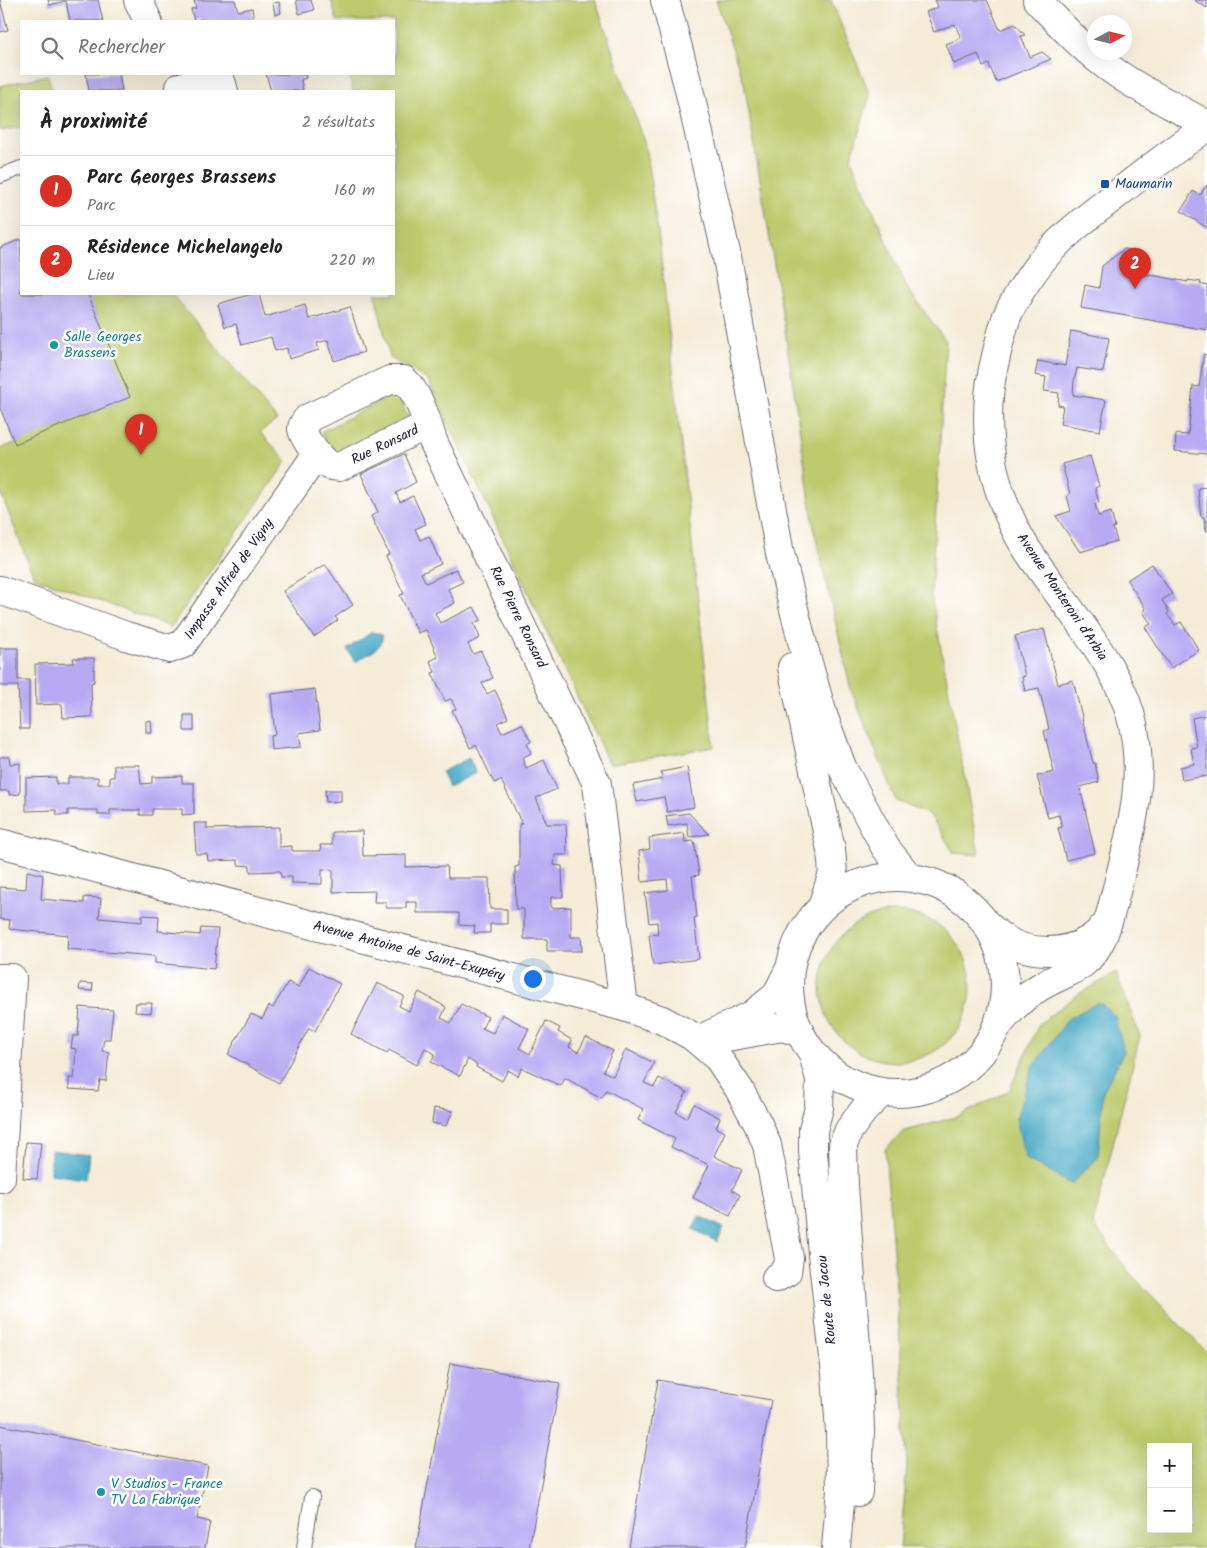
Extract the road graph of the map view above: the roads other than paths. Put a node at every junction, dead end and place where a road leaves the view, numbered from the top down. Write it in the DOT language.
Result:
graph roads {
  1 [pos="138,0"];
  2 [pos="666,0"];
  3 [pos="1037,0"];
  4 [pos="148,20"];
  5 [pos="178,84"];
  6 [pos="688,85"];
  7 [pos="224,90"];
  8 [pos="1207,126"];
  9 [pos="20,168"];
  10 [pos="0,176"];
  11 [pos="427,424"];
  12 [pos="317,454"];
  13 [pos="0,590"];
  14 [pos="0,843"];
  15 [pos="909,877"];
  16 [pos="822,907"];
  17 [pos="1110,915"];
  18 [pos="986,924"];
  19 [pos="789,970"];
  20 [pos="0,978"];
  21 [pos="624,1007"];
  22 [pos="5,1015"];
  23 [pos="996,1028"];
  24 [pos="699,1036"];
  25 [pos="806,1043"];
  26 [pos="881,1093"];
  27 [pos="1,1178"];
  28 [pos="776,1278"];
  29 [pos="312,1497"];
  30 [pos="304,1548"];
  31 [pos="836,1548"];
  32 [pos="852,1548"];
  1 -- 4 [label="street"];
  2 -- 6 [label="street"];
  3 -- 8 [label="street"];
  5 -- 7 [label="street"];
  6 -- 15 [label="street"];
  6 -- 16 [label="street"];
  8 -- 17 [label="street, Avenue Monteroni d'Arbia"];
  9 -- 10 [label="lane"];
  11 -- 12 [label="street, Rue Ronsard"];
  11 -- 12 [label="street, Rue Pierre Ronsard"];
  11 -- 21 [label="street, Rue Pierre Ronsard"];
  12 -- 13 [label="street, Impasse Alfred de Vigny"];
  14 -- 21 [label="street, Avenue Antoine de Saint-Exupéry"];
  15 -- 16 [label="street"];
  15 -- 18 [label="street"];
  16 -- 19 [label="street"];
  17 -- 18 [label="street, Avenue Monteroni d'Arbia"];
  17 -- 23 [label="street, Avenue Monteroni d'Arbia"];
  18 -- 23 [label="street"];
  19 -- 24 [label="street"];
  19 -- 25 [label="street, Route de Jacou"];
  20 -- 22 [label="street"];
  21 -- 24 [label="street, Avenue Antoine de Saint-Exupéry"];
  22 -- 27 [label="street"];
  23 -- 26 [label="street"];
  24 -- 25 [label="street, Avenue Antoine de Saint-Exupéry"];
  24 -- 28 [label="street, Avenue Antoine de Saint-Exupéry"];
  25 -- 26 [label="street"];
  25 -- 31 [label="street, Route de Jacou"];
  26 -- 32 [label="street, Route de Jacou"];
  29 -- 30 [label="lane"];
}
